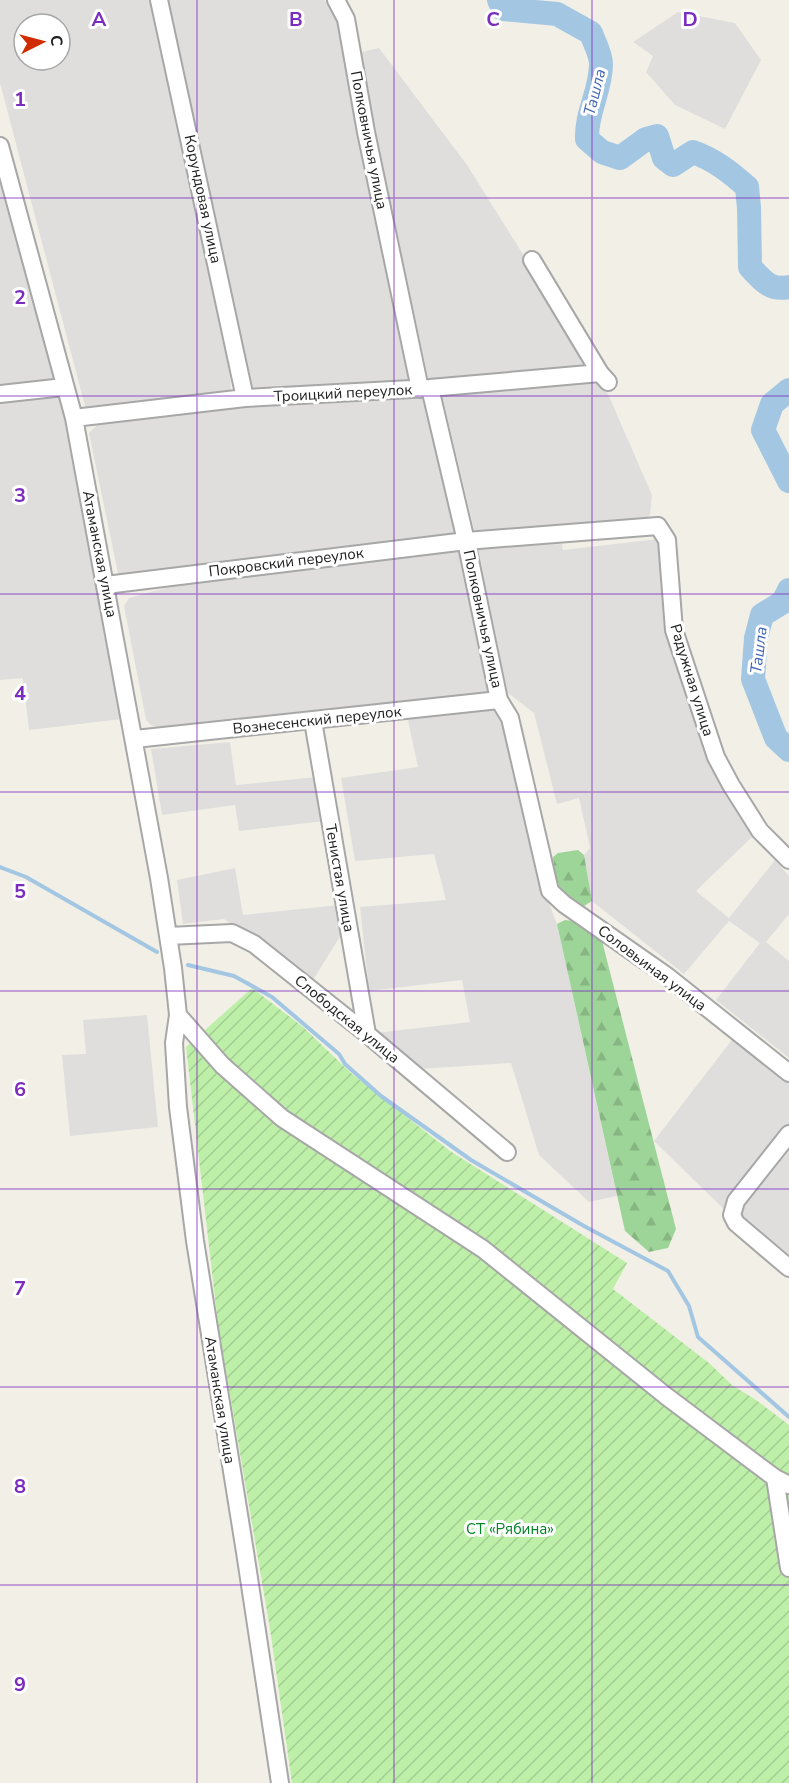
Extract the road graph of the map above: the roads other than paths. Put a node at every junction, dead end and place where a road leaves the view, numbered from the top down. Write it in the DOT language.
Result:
graph roads {
  1 [pos="159,0"];
  2 [pos="336,0"];
  3 [pos="0,146"];
  4 [pos="532,260"];
  5 [pos="64,387"];
  6 [pos="425,388"];
  7 [pos="0,394"];
  8 [pos="245,398"];
  9 [pos="74,418"];
  10 [pos="466,541"];
  11 [pos="106,585"];
  12 [pos="499,700"];
  13 [pos="313,721"];
  14 [pos="135,739"];
  15 [pos="540,848"];
  16 [pos="789,860"];
  17 [pos="168,936"];
  18 [pos="178,1015"];
  19 [pos="367,1034"];
  20 [pos="789,1073"];
  21 [pos="789,1134"];
  22 [pos="507,1152"];
  23 [pos="789,1268"];
  24 [pos="782,1482"];
  25 [pos="789,1568"];
  26 [pos="280,1783"];
  1 -- 8 [label="street, Корундовая улица"];
  2 -- 6 [label="street, Полковничья улица"];
  3 -- 5 [label="street, Атаманская улица"];
  4 -- 6 [label="street, Троицкий переулок"];
  5 -- 7 [label="street"];
  5 -- 9 [label="street, Атаманская улица"];
  6 -- 8 [label="street, Троицкий переулок"];
  6 -- 10 [label="street, Полковничья улица"];
  8 -- 9 [label="street, Троицкий переулок"];
  9 -- 11 [label="street, Атаманская улица"];
  10 -- 11 [label="street, Покровский переулок"];
  10 -- 12 [label="street, Полковничья улица"];
  10 -- 16 [label="street, Радужная улица"];
  11 -- 14 [label="street, Атаманская улица"];
  12 -- 13 [label="street, Вознесенский переулок"];
  12 -- 15 [label="street, Полковничья улица"];
  13 -- 14 [label="street, Вознесенский переулок"];
  13 -- 19 [label="street, Тенистая улица"];
  14 -- 17 [label="street, Атаманская улица"];
  15 -- 20 [label="street, Соловьиная улица"];
  17 -- 18 [label="street, Атаманская улица"];
  17 -- 19 [label="street, Слободская улица"];
  18 -- 24 [label="street"];
  18 -- 26 [label="street, Атаманская улица"];
  19 -- 22 [label="street, Слободская улица"];
  21 -- 23 [label="street"];
  24 -- 25 [label="street"];
}
